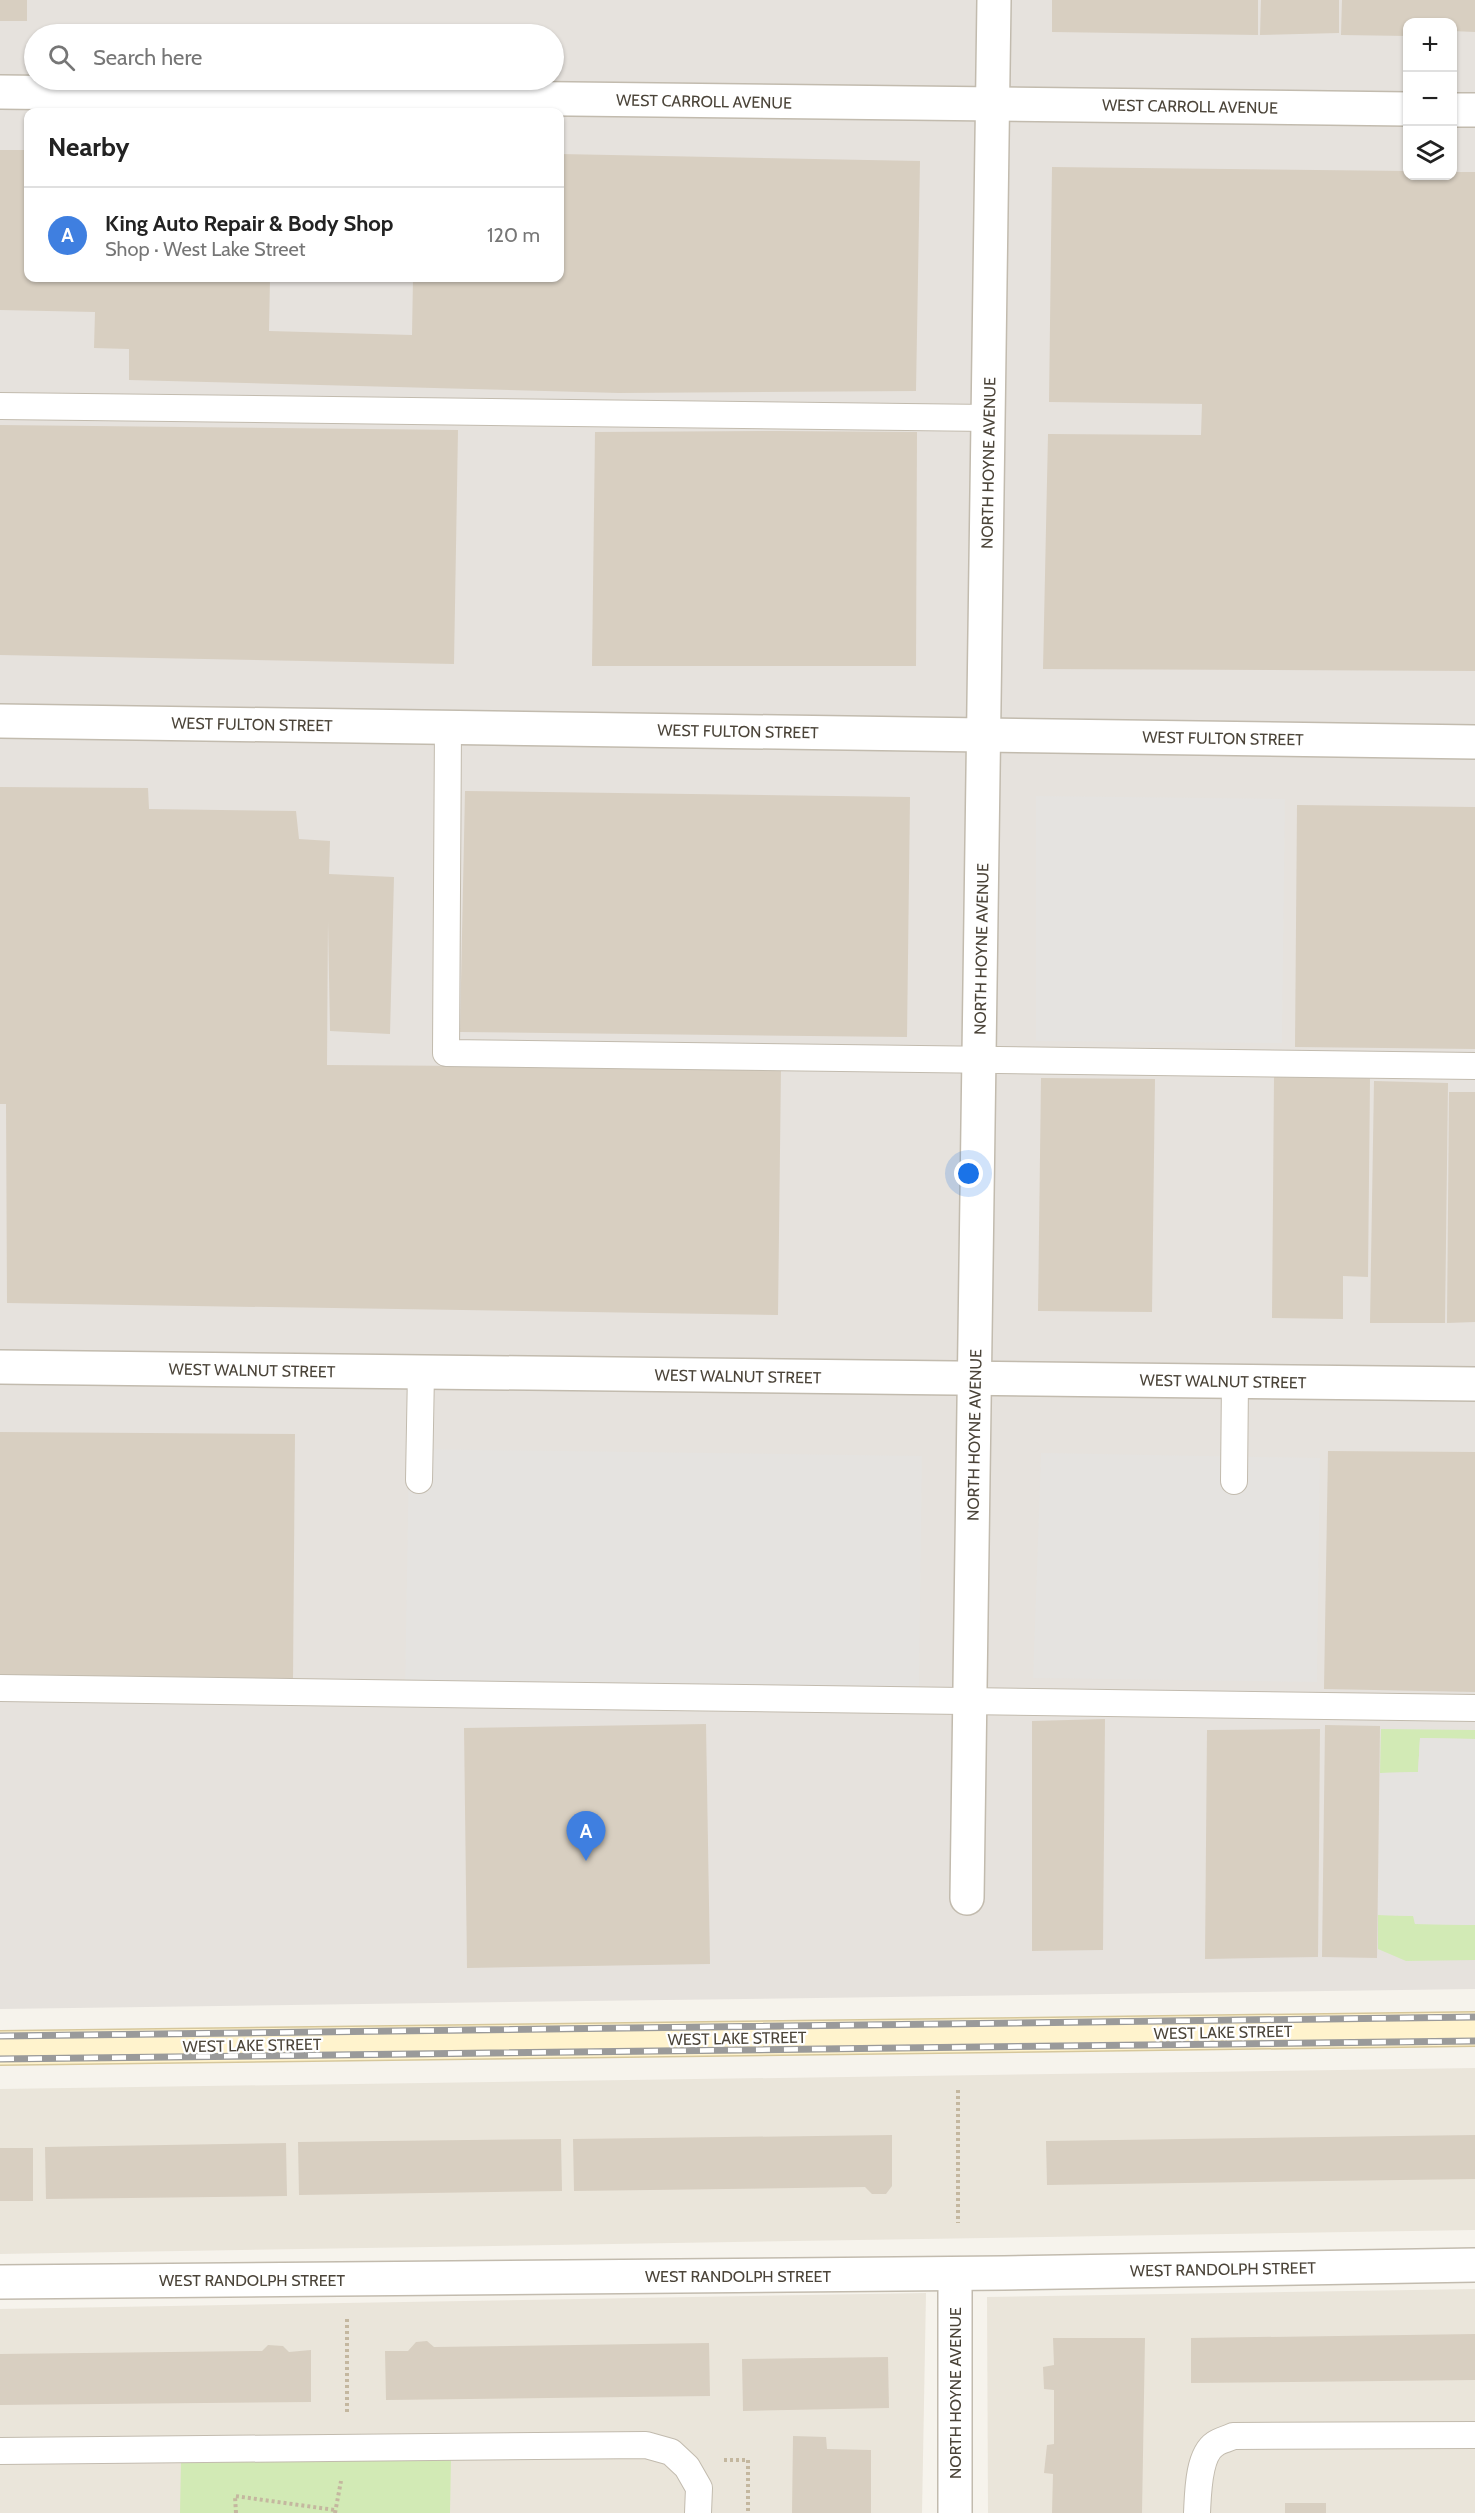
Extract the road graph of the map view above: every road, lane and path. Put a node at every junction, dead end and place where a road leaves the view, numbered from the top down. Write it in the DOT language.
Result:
graph roads {
  1 [pos="994,0"];
  2 [pos="0,92"];
  3 [pos="993,104"];
  4 [pos="1403,109"];
  5 [pos="1457,110"];
  6 [pos="1475,110"];
  7 [pos="0,406"];
  8 [pos="989,418"];
  9 [pos="0,721"];
  10 [pos="448,727"];
  11 [pos="984,734"];
  12 [pos="1475,742"];
  13 [pos="979,1061"];
  14 [pos="1475,1066"];
  15 [pos="0,1367"];
  16 [pos="421,1372"];
  17 [pos="975,1378"];
  18 [pos="1235,1382"];
  19 [pos="1475,1384"];
  20 [pos="419,1480"];
  21 [pos="1234,1481"];
  22 [pos="0,1688"];
  23 [pos="970,1701"];
  24 [pos="1475,1708"];
  25 [pos="968,1898"];
  26 [pos="1475,2028"];
  27 [pos="0,2048"];
  28 [pos="958,2090"];
  29 [pos="958,2223"];
  30 [pos="1475,2265"];
  31 [pos="955,2274"];
  32 [pos="0,2282"];
  33 [pos="1475,2435"];
  34 [pos="0,2451"];
  35 [pos="335,2510"];
  36 [pos="236,2513"];
  37 [pos="698,2513"];
  38 [pos="955,2513"];
  39 [pos="1197,2513"];
  1 -- 3 [label="street, NORTH HOYNE AVENUE"];
  2 -- 3 [label="street, WEST CARROLL AVENUE"];
  3 -- 4 [label="street, WEST CARROLL AVENUE"];
  3 -- 8 [label="street, NORTH HOYNE AVENUE"];
  5 -- 6 [label="street"];
  7 -- 8 [label="lane"];
  8 -- 11 [label="street, NORTH HOYNE AVENUE"];
  9 -- 10 [label="street, WEST FULTON STREET"];
  10 -- 11 [label="street, WEST FULTON STREET"];
  10 -- 13 [label="lane"];
  11 -- 12 [label="street, WEST FULTON STREET"];
  11 -- 13 [label="street, NORTH HOYNE AVENUE"];
  13 -- 14 [label="lane"];
  13 -- 17 [label="street, NORTH HOYNE AVENUE"];
  15 -- 16 [label="street, WEST WALNUT STREET"];
  16 -- 17 [label="street, WEST WALNUT STREET"];
  16 -- 20 [label="lane"];
  17 -- 18 [label="street, WEST WALNUT STREET"];
  17 -- 23 [label="street, NORTH HOYNE AVENUE"];
  18 -- 19 [label="street, WEST WALNUT STREET"];
  18 -- 21 [label="lane"];
  22 -- 23 [label="lane"];
  23 -- 24 [label="lane"];
  23 -- 25 [label="street, NORTH HOYNE AVENUE"];
  26 -- 27 [label="main road, WEST LAKE STREET"];
  28 -- 29 [label="path"];
  30 -- 31 [label="street, WEST RANDOLPH STREET"];
  31 -- 32 [label="street, WEST RANDOLPH STREET"];
  31 -- 38 [label="street, NORTH HOYNE AVENUE"];
  33 -- 39 [label="lane"];
  34 -- 37 [label="lane"];
  35 -- 36 [label="path"];
}
